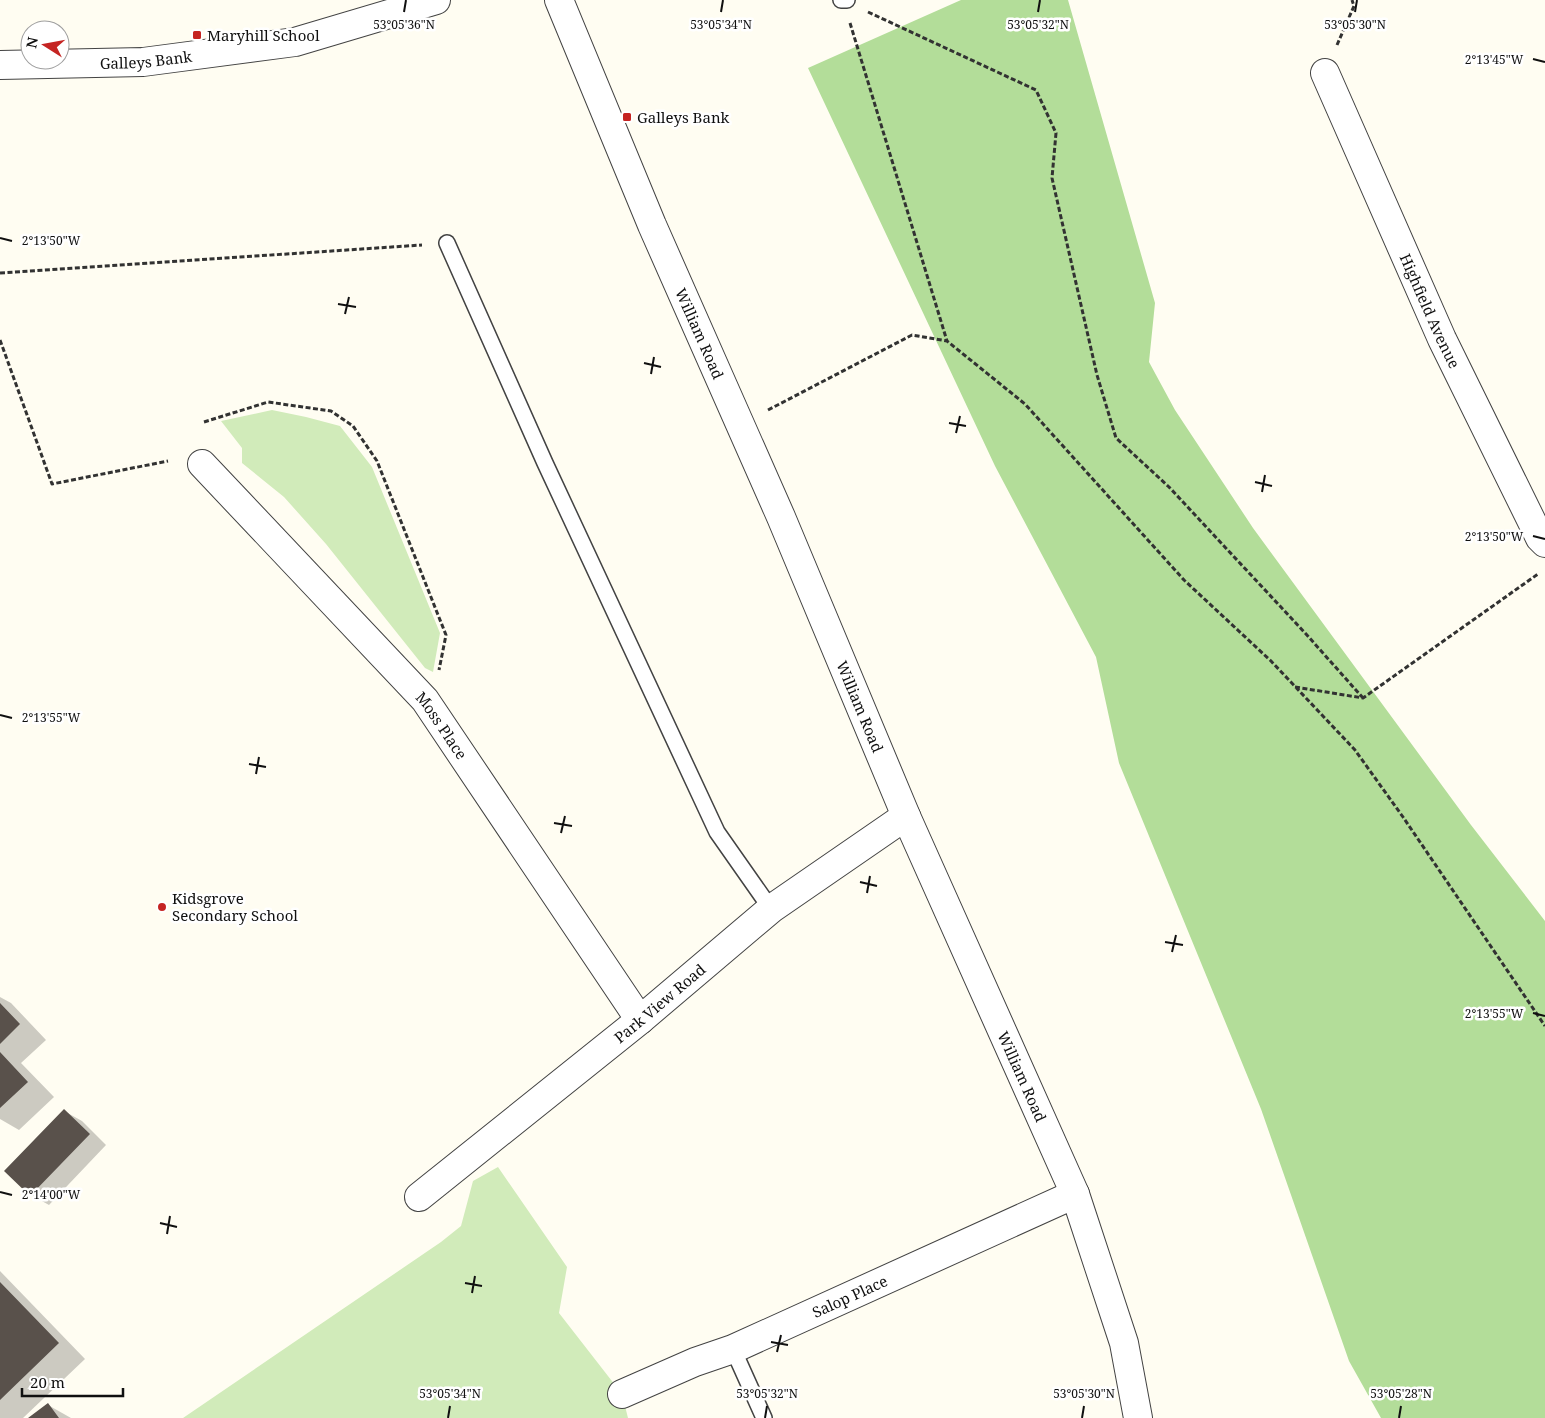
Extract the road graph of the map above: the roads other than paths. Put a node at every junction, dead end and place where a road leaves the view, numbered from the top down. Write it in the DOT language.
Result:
graph roads {
  1 [pos="436,0"];
  2 [pos="559,0"];
  3 [pos="0,65"];
  4 [pos="1325,74"];
  5 [pos="447,243"];
  6 [pos="202,464"];
  7 [pos="1545,543"];
  8 [pos="906,816"];
  9 [pos="771,909"];
  10 [pos="640,1020"];
  11 [pos="1075,1194"];
  12 [pos="419,1198"];
  13 [pos="732,1349"];
  14 [pos="622,1394"];
  15 [pos="764,1418"];
  16 [pos="1138,1418"];
  1 -- 3 [label="street, Galleys Bank"];
  2 -- 8 [label="street, William Road"];
  4 -- 7 [label="street, Highfield Avenue"];
  5 -- 9 [label="lane"];
  6 -- 10 [label="street, Moss Place"];
  8 -- 9 [label="street, Park View Road"];
  8 -- 11 [label="street, William Road"];
  9 -- 10 [label="street, Park View Road"];
  10 -- 12 [label="street, Park View Road"];
  11 -- 13 [label="street, Salop Place"];
  11 -- 16 [label="street, William Road"];
  13 -- 14 [label="street, Salop Place"];
  13 -- 15 [label="lane"];
}
